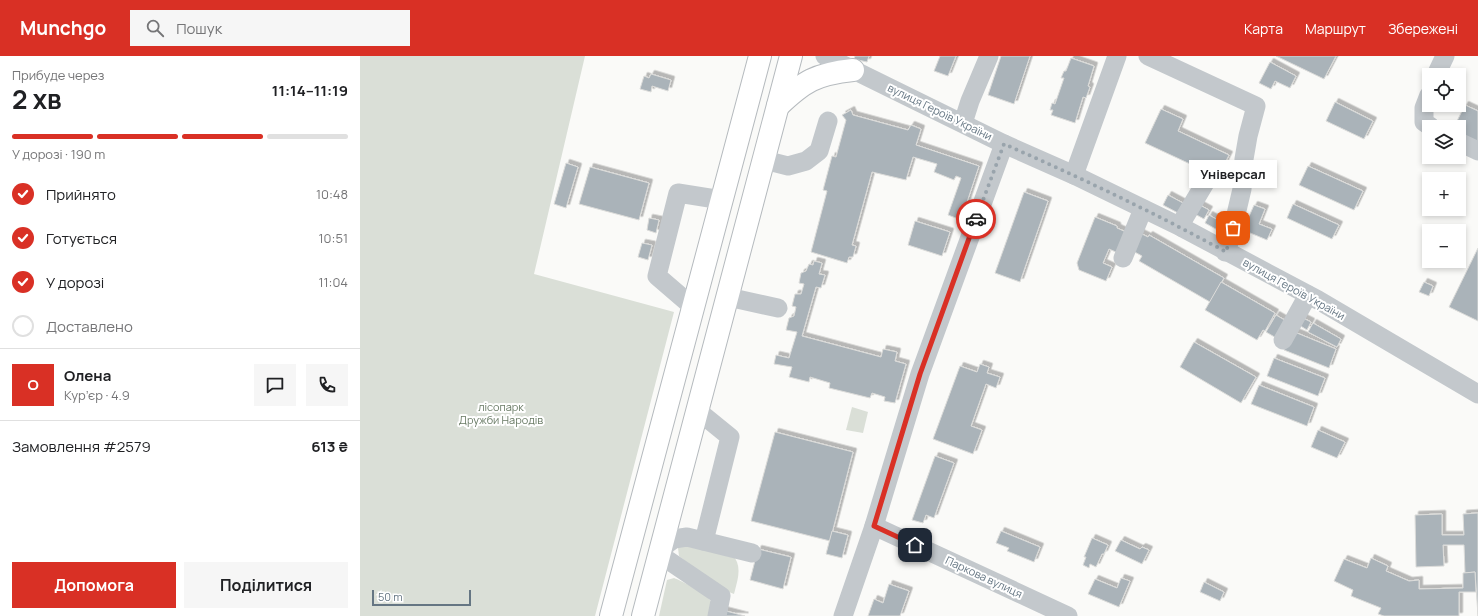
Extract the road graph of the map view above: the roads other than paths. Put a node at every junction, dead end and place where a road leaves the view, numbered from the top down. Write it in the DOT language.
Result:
graph roads {
  1 [pos="760,56"];
  2 [pos="791,56"];
  3 [pos="825,56"];
  4 [pos="989,56"];
  5 [pos="1117,56"];
  6 [pos="1148,56"];
  7 [pos="1445,56"];
  8 [pos="1439,68"];
  9 [pos="853,70"];
  10 [pos="778,106"];
  11 [pos="828,121"];
  12 [pos="963,123"];
  13 [pos="1004,144"];
  14 [pos="1466,145"];
  15 [pos="1478,151"];
  16 [pos="764,160"];
  17 [pos="1074,175"];
  18 [pos="1205,183"];
  19 [pos="722,200"];
  20 [pos="1143,209"];
  21 [pos="1181,227"];
  22 [pos="1226,252"];
  23 [pos="1123,258"];
  24 [pos="1308,295"];
  25 [pos="728,297"];
  26 [pos="693,308"];
  27 [pos="778,308"];
  28 [pos="1283,340"];
  29 [pos="1478,394"];
  30 [pos="698,412"];
  31 [pos="874,526"];
  32 [pos="704,541"];
  33 [pos="752,553"];
  34 [pos="659,554"];
  35 [pos="611,616"];
  36 [pos="643,616"];
  37 [pos="716,616"];
  38 [pos="843,616"];
  39 [pos="1066,616"];
  1 -- 19 [label="main road"];
  2 -- 10 [label="main road"];
  3 -- 9 [label="street, вулиця Героїв України"];
  4 -- 12 [label="street"];
  5 -- 17 [label="street"];
  6 -- 22 [label="street"];
  7 -- 8 [label="street"];
  9 -- 10 [label="main road"];
  9 -- 12 [label="street, вулиця Героїв України"];
  10 -- 16 [label="main road"];
  11 -- 16 [label="street"];
  12 -- 13 [label="street, вулиця Героїв України"];
  13 -- 17 [label="street, вулиця Героїв України"];
  13 -- 31 [label="street"];
  14 -- 15 [label="street"];
  16 -- 25 [label="main road"];
  17 -- 20 [label="street, вулиця Героїв України"];
  18 -- 21 [label="street"];
  19 -- 26 [label="main road"];
  19 -- 26 [label="street"];
  20 -- 21 [label="street, вулиця Героїв України"];
  20 -- 23 [label="street"];
  21 -- 22 [label="street, вулиця Героїв України"];
  22 -- 24 [label="street, вулиця Героїв України"];
  24 -- 28 [label="street"];
  24 -- 29 [label="street, вулиця Героїв України"];
  25 -- 27 [label="street"];
  25 -- 30 [label="main road"];
  26 -- 35 [label="main road"];
  30 -- 32 [label="street"];
  30 -- 34 [label="main road"];
  31 -- 38 [label="street"];
  31 -- 39 [label="street, Паркова вулиця"];
  32 -- 33 [label="street"];
  32 -- 34 [label="street"];
  34 -- 36 [label="main road"];
  34 -- 37 [label="street"];
}
